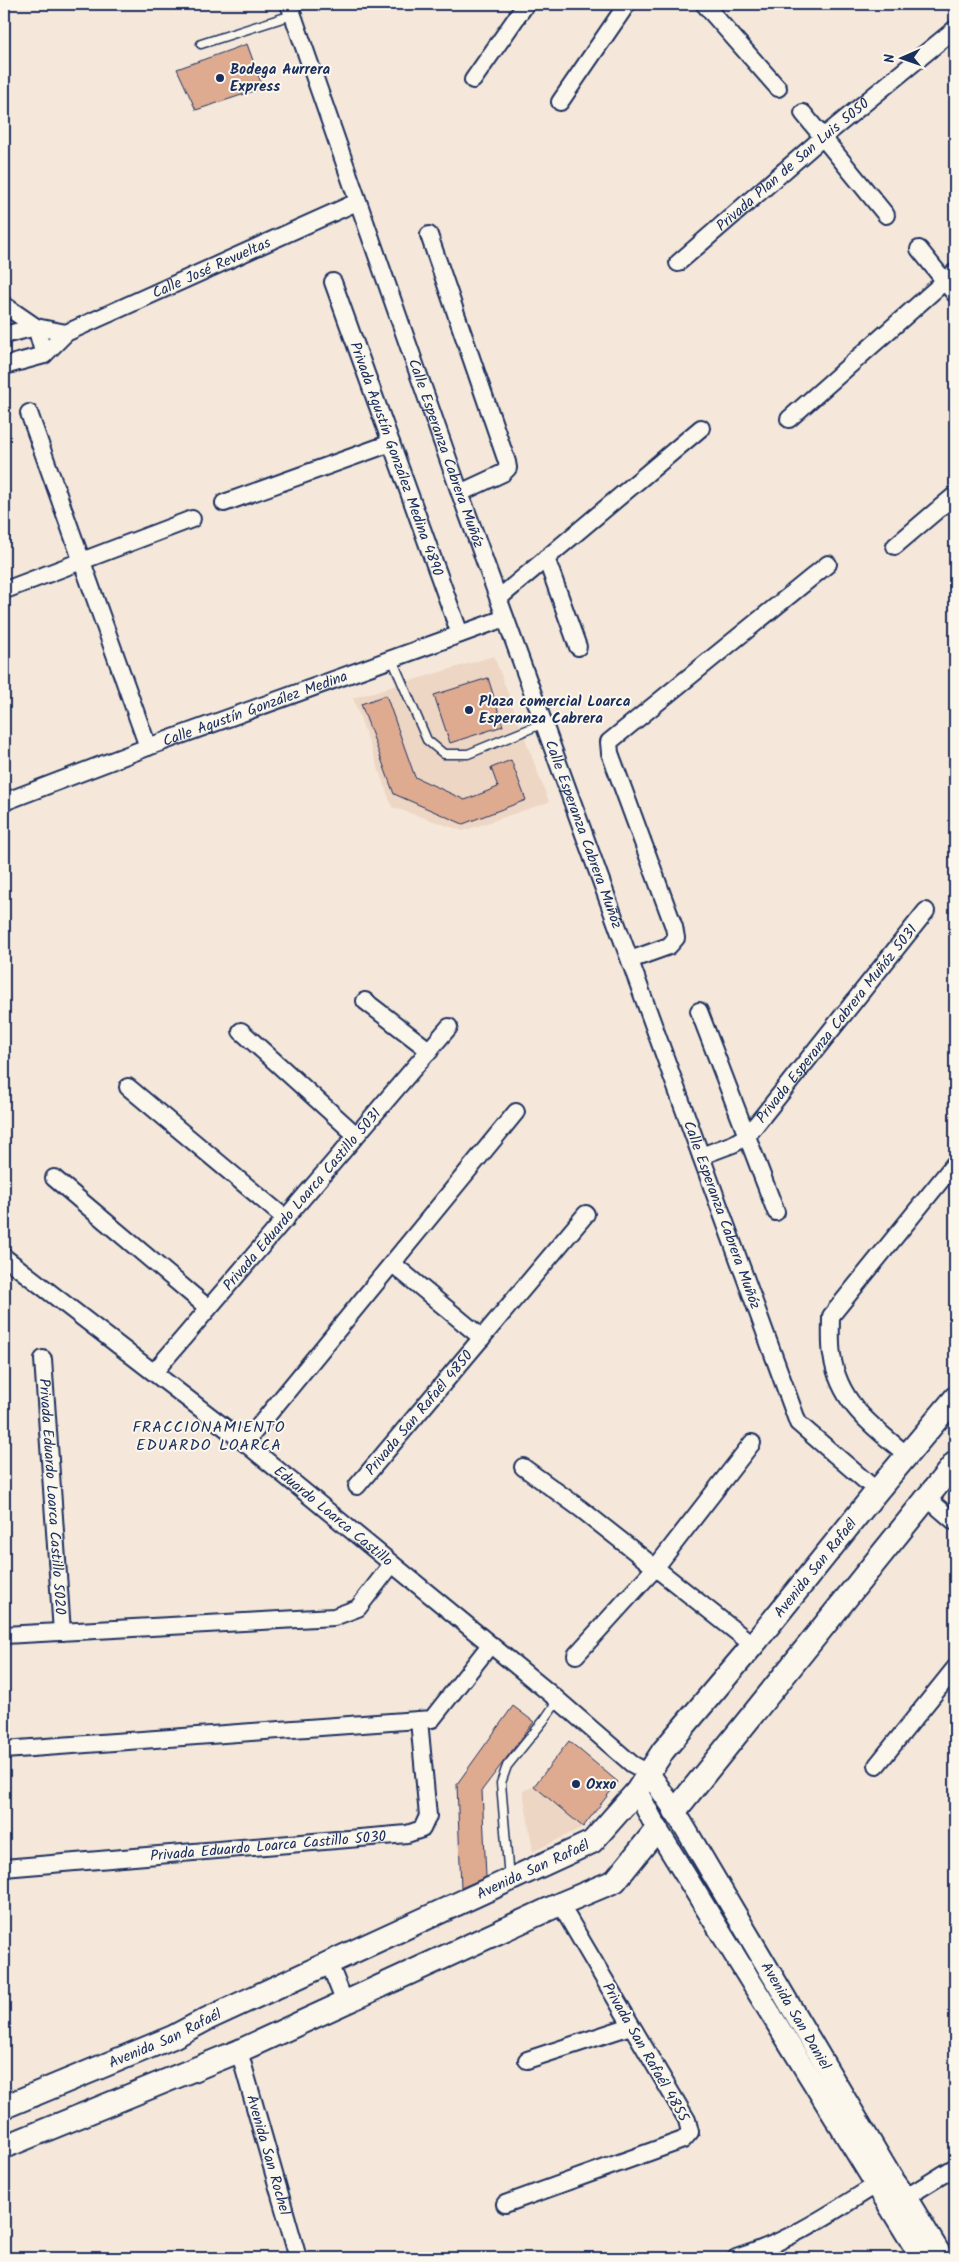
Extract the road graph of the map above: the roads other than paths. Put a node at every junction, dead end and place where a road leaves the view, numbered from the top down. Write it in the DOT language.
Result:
graph roads {
  1 [pos="526,4"];
  2 [pos="626,4"];
  3 [pos="704,4"];
  4 [pos="290,9"];
  5 [pos="955,29"];
  6 [pos="201,44"];
  7 [pos="473,80"];
  8 [pos="778,88"];
  9 [pos="560,102"];
  10 [pos="802,113"];
  11 [pos="822,138"];
  12 [pos="357,202"];
  13 [pos="886,215"];
  14 [pos="429,236"];
  15 [pos="919,250"];
  16 [pos="678,263"];
  17 [pos="333,282"];
  18 [pos="952,283"];
  19 [pos="4,305"];
  20 [pos="36,327"];
  21 [pos="66,333"];
  22 [pos="4,335"];
  23 [pos="44,355"];
  24 [pos="4,366"];
  25 [pos="29,413"];
  26 [pos="789,419"];
  27 [pos="701,428"];
  28 [pos="391,443"];
  29 [pos="460,493"];
  30 [pos="955,495"];
  31 [pos="224,503"];
  32 [pos="192,519"];
  33 [pos="895,546"];
  34 [pos="546,558"];
  35 [pos="81,563"];
  36 [pos="828,564"];
  37 [pos="8,589"];
  38 [pos="499,598"];
  39 [pos="505,618"];
  40 [pos="460,634"];
  41 [pos="578,647"];
  42 [pos="392,659"];
  43 [pos="544,723"];
  44 [pos="148,747"];
  45 [pos="4,802"];
  46 [pos="926,911"];
  47 [pos="630,960"];
  48 [pos="365,1002"];
  49 [pos="699,1011"];
  50 [pos="449,1027"];
  51 [pos="241,1032"];
  52 [pos="430,1050"];
  53 [pos="128,1087"];
  54 [pos="516,1112"];
  55 [pos="356,1135"];
  56 [pos="746,1136"];
  57 [pos="701,1156"];
  58 [pos="955,1163"];
  59 [pos="54,1178"];
  60 [pos="776,1212"];
  61 [pos="586,1214"];
  62 [pos="286,1219"];
  63 [pos="4,1256"];
  64 [pos="393,1264"];
  65 [pos="208,1308"];
  66 [pos="482,1338"];
  67 [pos="43,1359"];
  68 [pos="155,1371"];
  69 [pos="955,1398"];
  70 [pos="246,1443"];
  71 [pos="752,1443"];
  72 [pos="907,1455"];
  73 [pos="955,1463"];
  74 [pos="523,1467"];
  75 [pos="357,1486"];
  76 [pos="877,1491"];
  77 [pos="927,1498"];
  78 [pos="955,1522"];
  79 [pos="392,1564"];
  80 [pos="656,1567"];
  81 [pos="62,1632"];
  82 [pos="4,1636"];
  83 [pos="490,1645"];
  84 [pos="753,1645"];
  85 [pos="576,1655"];
  86 [pos="955,1671"];
  87 [pos="558,1700"];
  88 [pos="419,1720"];
  89 [pos="4,1750"];
  90 [pos="877,1765"];
  91 [pos="640,1768"];
  92 [pos="637,1791"];
  93 [pos="675,1811"];
  94 [pos="658,1829"];
  95 [pos="4,1868"];
  96 [pos="509,1882"];
  97 [pos="560,1904"];
  98 [pos="329,1963"];
  99 [pos="345,2003"];
  100 [pos="631,2026"];
  101 [pos="239,2051"];
  102 [pos="527,2060"];
  103 [pos="4,2107"];
  104 [pos="4,2148"];
  105 [pos="955,2167"];
  106 [pos="883,2181"];
  107 [pos="898,2202"];
  108 [pos="505,2204"];
  109 [pos="767,2254"];
  110 [pos="298,2258"];
  111 [pos="736,2258"];
  112 [pos="921,2258"];
  113 [pos="943,2258"];
  1 -- 7 [label="street"];
  2 -- 9 [label="street"];
  3 -- 8 [label="street"];
  4 -- 6 [label="lane"];
  4 -- 12 [label="street, Calle Esperanza Cabrera Muñóz"];
  5 -- 11 [label="street, Privada Plan de San Luis 5050"];
  10 -- 11 [label="street"];
  11 -- 13 [label="street"];
  11 -- 16 [label="street, Privada Plan de San Luis 5050"];
  12 -- 21 [label="street, Calle José Revueltas"];
  12 -- 29 [label="street, Calle Esperanza Cabrera Muñóz"];
  14 -- 29 [label="street"];
  15 -- 18 [label="street"];
  17 -- 28 [label="street, Privada Agustín González Medina 4890"];
  18 -- 26 [label="street"];
  19 -- 20 [label="street"];
  20 -- 21 [label="street"];
  20 -- 22 [label="street"];
  20 -- 23 [label="street"];
  21 -- 23 [label="street, Calle José Revueltas"];
  23 -- 24 [label="street, Calle José Revueltas"];
  25 -- 35 [label="street"];
  27 -- 34 [label="street"];
  28 -- 31 [label="street"];
  28 -- 40 [label="street, Privada Agustín González Medina 4890"];
  29 -- 38 [label="street, Calle Esperanza Cabrera Muñóz"];
  30 -- 33 [label="street"];
  32 -- 35 [label="street"];
  34 -- 38 [label="street"];
  34 -- 41 [label="street"];
  35 -- 37 [label="street"];
  35 -- 44 [label="street"];
  36 -- 47 [label="street"];
  38 -- 39 [label="street, Calle Esperanza Cabrera Muñóz"];
  39 -- 40 [label="street, Calle Agustín González Medina"];
  39 -- 43 [label="street, Calle Esperanza Cabrera Muñóz"];
  40 -- 42 [label="street, Calle Agustín González Medina"];
  42 -- 43 [label="lane"];
  42 -- 44 [label="street, Calle Agustín González Medina"];
  43 -- 47 [label="street, Calle Esperanza Cabrera Muñóz"];
  44 -- 45 [label="street, Calle Agustín González Medina"];
  46 -- 56 [label="street, Privada Esperanza Cabrera Muñóz 5031"];
  47 -- 57 [label="street, Calle Esperanza Cabrera Muñóz"];
  48 -- 52 [label="street"];
  49 -- 56 [label="street, Privada Esperanza Cabrera Muñóz 5031"];
  50 -- 52 [label="street, Privada Eduardo Loarca Castillo 5031"];
  51 -- 55 [label="street"];
  52 -- 55 [label="street, Privada Eduardo Loarca Castillo 5031"];
  53 -- 62 [label="street"];
  54 -- 64 [label="street"];
  55 -- 62 [label="street, Privada Eduardo Loarca Castillo 5031"];
  56 -- 57 [label="street, Privada Esperanza Cabrera Muñóz 5031"];
  56 -- 60 [label="street, Privada Esperanza Cabrera Muñóz 5031"];
  57 -- 76 [label="street, Calle Esperanza Cabrera Muñóz"];
  58 -- 72 [label="street"];
  59 -- 65 [label="street"];
  61 -- 66 [label="street, Privada San Rafaél 4850"];
  62 -- 65 [label="street, Privada Eduardo Loarca Castillo 5031"];
  63 -- 68 [label="street, Eduardo Loarca Castillo"];
  64 -- 66 [label="street, Privada San Rafaél 4850"];
  64 -- 70 [label="street"];
  65 -- 68 [label="street, Privada Eduardo Loarca Castillo 5031"];
  66 -- 75 [label="street, Privada San Rafaél 4850"];
  67 -- 81 [label="street, Privada Eduardo Loarca Castillo 5020"];
  68 -- 70 [label="street, Eduardo Loarca Castillo"];
  69 -- 72 [label="main road, Avenida San Rafaél"];
  70 -- 79 [label="street, Eduardo Loarca Castillo"];
  71 -- 80 [label="street"];
  72 -- 76 [label="main road, Avenida San Rafaél"];
  73 -- 77 [label="main road"];
  74 -- 80 [label="street"];
  76 -- 84 [label="main road, Avenida San Rafaél"];
  77 -- 78 [label="street"];
  77 -- 93 [label="main road"];
  79 -- 81 [label="street"];
  79 -- 83 [label="street, Eduardo Loarca Castillo"];
  80 -- 84 [label="street"];
  80 -- 85 [label="street"];
  81 -- 82 [label="street"];
  83 -- 87 [label="street, Eduardo Loarca Castillo"];
  83 -- 88 [label="street"];
  84 -- 91 [label="main road, Avenida San Rafaél"];
  86 -- 90 [label="street"];
  87 -- 91 [label="street, Eduardo Loarca Castillo"];
  87 -- 96 [label="lane"];
  88 -- 89 [label="street"];
  88 -- 95 [label="street, Privada Eduardo Loarca Castillo 5030"];
  91 -- 92 [label="main road, Avenida San Rafaél"];
  91 -- 93 [label="street, Avenida San Daniel"];
  92 -- 94 [label="street, Avenida San Daniel"];
  92 -- 96 [label="main road, Avenida San Rafaél"];
  93 -- 94 [label="street"];
  93 -- 106 [label="street, Avenida San Daniel"];
  94 -- 97 [label="main road"];
  94 -- 106 [label="street, Avenida San Daniel"];
  96 -- 98 [label="main road, Avenida San Rafaél"];
  97 -- 99 [label="main road"];
  97 -- 100 [label="street, Privada San Rafaél 4855"];
  98 -- 99 [label="street"];
  98 -- 103 [label="main road, Avenida San Rafaél"];
  99 -- 101 [label="main road"];
  100 -- 102 [label="street"];
  100 -- 108 [label="street, Privada San Rafaél 4855"];
  101 -- 104 [label="main road"];
  101 -- 110 [label="street, Avenida San Rochel"];
  105 -- 107 [label="street"];
  106 -- 107 [label="street, Avenida San Daniel"];
  106 -- 109 [label="street"];
  107 -- 112 [label="street, Avenida San Daniel"];
  107 -- 113 [label="street, Avenida San Daniel"];
  109 -- 111 [label="street"];
}
